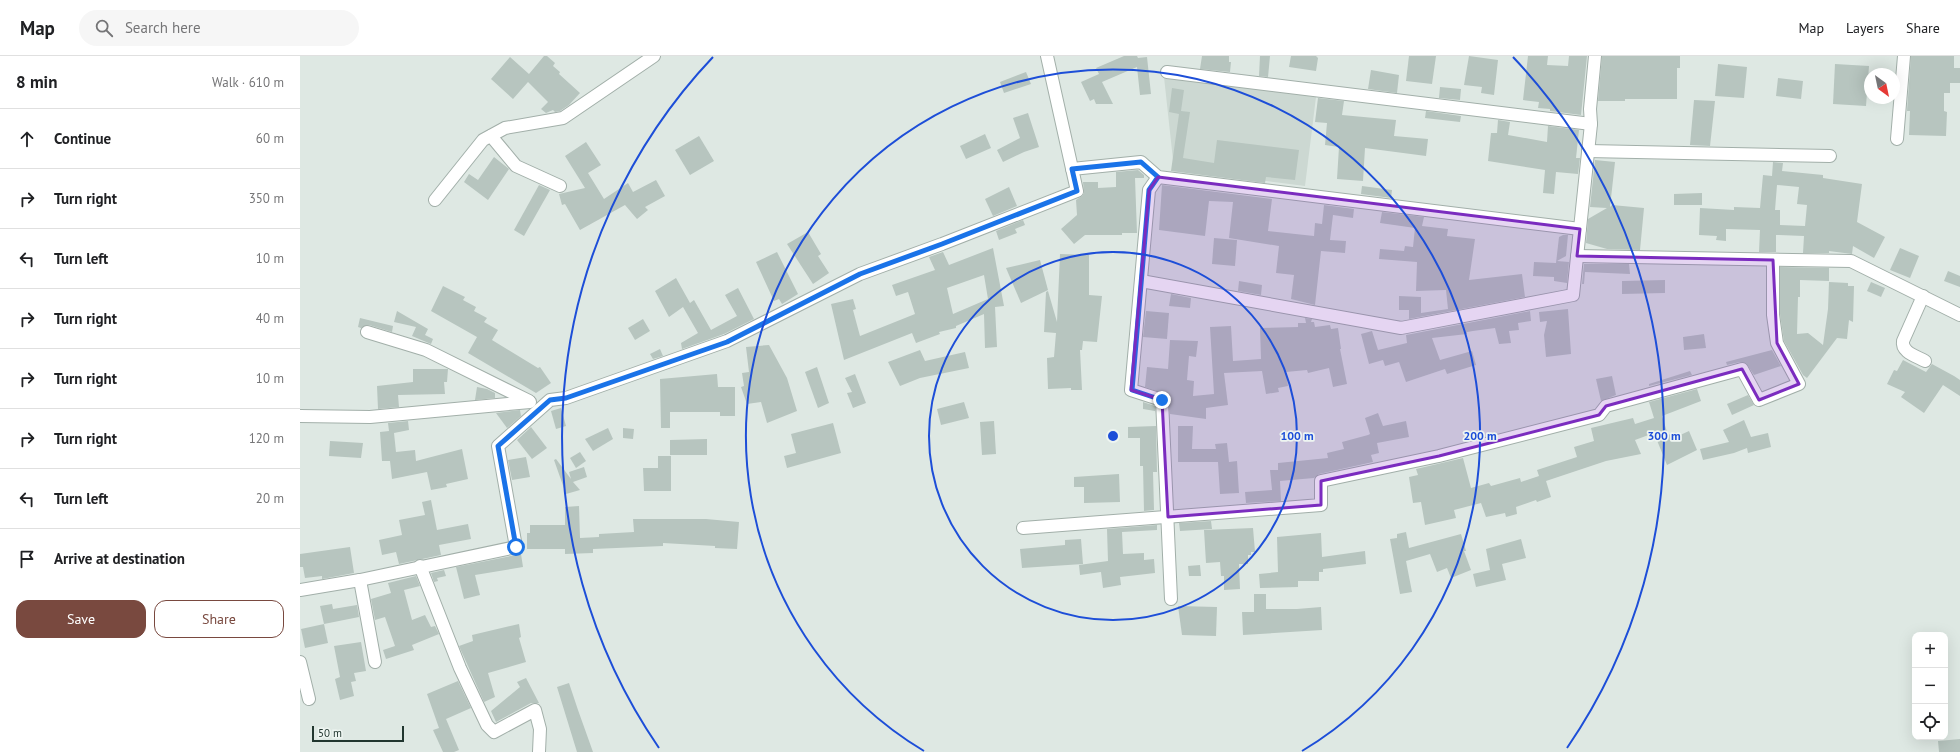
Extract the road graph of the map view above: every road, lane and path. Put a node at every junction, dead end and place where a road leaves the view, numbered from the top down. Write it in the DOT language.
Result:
graph roads {
  1 [pos="654,56"];
  2 [pos="1048,56"];
  3 [pos="1596,56"];
  4 [pos="1904,56"];
  5 [pos="1167,72"];
  6 [pos="1591,124"];
  7 [pos="492,136"];
  8 [pos="1897,139"];
  9 [pos="1588,151"];
  10 [pos="1830,156"];
  11 [pos="1072,169"];
  12 [pos="1158,177"];
  13 [pos="560,186"];
  14 [pos="435,200"];
  15 [pos="1580,229"];
  16 [pos="1577,256"];
  17 [pos="1773,260"];
  18 [pos="1141,280"];
  19 [pos="1923,296"];
  20 [pos="1960,315"];
  21 [pos="367,332"];
  22 [pos="1925,361"];
  23 [pos="530,402"];
  24 [pos="541,408"];
  25 [pos="300,416"];
  26 [pos="1168,517"];
  27 [pos="1023,528"];
  28 [pos="420,566"];
  29 [pos="360,580"];
  30 [pos="300,590"];
  31 [pos="1171,599"];
  32 [pos="300,662"];
  33 [pos="374,662"];
  34 [pos="309,699"];
  35 [pos="539,752"];
  1 -- 7 [label="street"];
  2 -- 11 [label="street"];
  3 -- 6 [label="street"];
  4 -- 8 [label="street"];
  5 -- 6 [label="street"];
  6 -- 9 [label="street"];
  7 -- 13 [label="street"];
  7 -- 14 [label="street"];
  9 -- 10 [label="street"];
  9 -- 15 [label="street"];
  11 -- 12 [label="street"];
  11 -- 24 [label="street"];
  12 -- 15 [label="street"];
  12 -- 18 [label="street"];
  15 -- 16 [label="street"];
  16 -- 17 [label="street"];
  16 -- 18 [label="street"];
  17 -- 19 [label="street"];
  17 -- 26 [label="street"];
  18 -- 26 [label="street"];
  19 -- 20 [label="street"];
  19 -- 22 [label="street"];
  21 -- 23 [label="street"];
  23 -- 24 [label="street"];
  23 -- 25 [label="street"];
  24 -- 28 [label="street"];
  26 -- 27 [label="street"];
  26 -- 31 [label="street"];
  28 -- 29 [label="street"];
  28 -- 35 [label="street"];
  29 -- 30 [label="street"];
  29 -- 33 [label="street"];
  32 -- 34 [label="street"];
}
